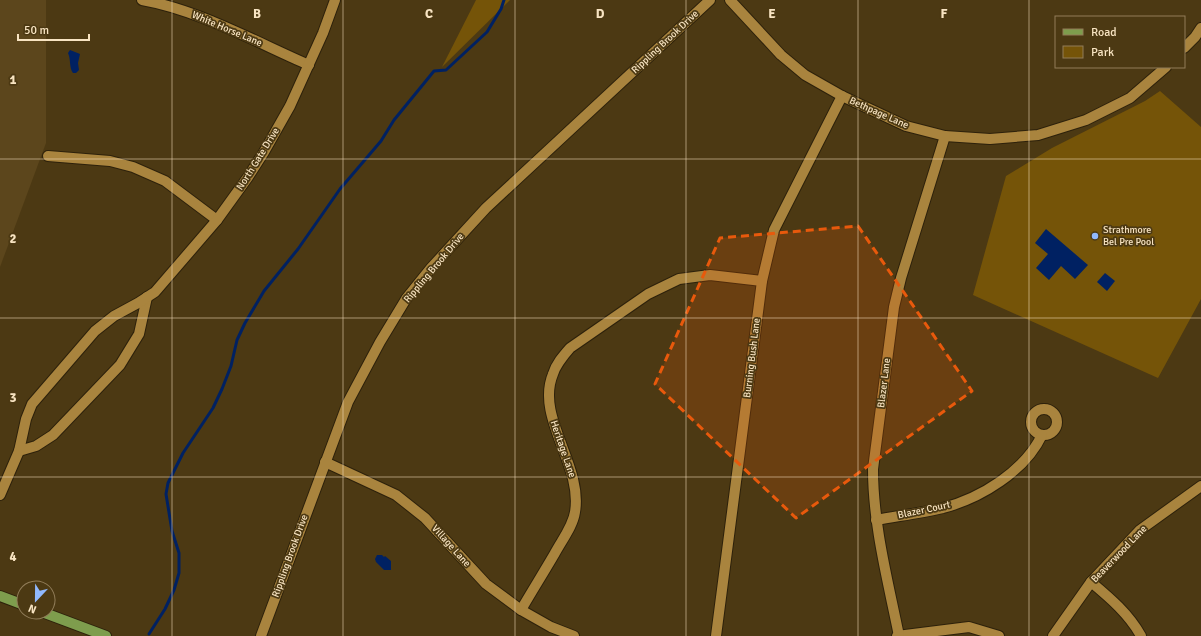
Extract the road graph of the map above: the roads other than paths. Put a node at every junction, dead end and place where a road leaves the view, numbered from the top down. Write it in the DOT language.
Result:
graph roads {
  1 [pos="142,0"];
  2 [pos="335,0"];
  3 [pos="710,0"];
  4 [pos="730,0"];
  5 [pos="1201,28"];
  6 [pos="1185,47"];
  7 [pos="309,65"];
  8 [pos="1165,68"];
  9 [pos="842,96"];
  10 [pos="945,136"];
  11 [pos="48,156"];
  12 [pos="217,220"];
  13 [pos="762,281"];
  14 [pos="147,297"];
  15 [pos="1042,435"];
  16 [pos="19,451"];
  17 [pos="325,462"];
  18 [pos="1201,486"];
  19 [pos="0,495"];
  20 [pos="876,520"];
  21 [pos="1091,582"];
  22 [pos="0,596"];
  23 [pos="16,602"];
  24 [pos="521,610"];
  25 [pos="56,617"];
  26 [pos="106,636"];
  27 [pos="260,636"];
  28 [pos="574,636"];
  29 [pos="716,636"];
  30 [pos="898,636"];
  31 [pos="999,636"];
  32 [pos="1053,636"];
  33 [pos="1141,636"];
  1 -- 7 [label="street, White Horse Lane"];
  2 -- 7 [label="street, North Gate Drive"];
  3 -- 17 [label="street, Rippling Brook Drive"];
  4 -- 9 [label="street, Bethpage Lane"];
  5 -- 6 [label="street"];
  7 -- 12 [label="street, North Gate Drive"];
  8 -- 10 [label="street, Bethpage Lane"];
  9 -- 10 [label="street, Bethpage Lane"];
  9 -- 13 [label="street, Burning Bush Lane"];
  10 -- 20 [label="street, Blazer Lane"];
  11 -- 12 [label="street"];
  12 -- 14 [label="street, North Gate Drive"];
  13 -- 24 [label="street, Heritage Lane"];
  13 -- 29 [label="street, Burning Bush Lane"];
  14 -- 16 [label="street, North Gate Drive"];
  14 -- 16 [label="street"];
  15 -- 20 [label="street, Blazer Court"];
  16 -- 19 [label="street, North Gate Drive"];
  17 -- 24 [label="street, Village Lane"];
  17 -- 27 [label="street, Rippling Brook Drive"];
  18 -- 21 [label="street, Beaverwood Lane"];
  20 -- 30 [label="street, Blazer Lane"];
  21 -- 32 [label="street, Beaverwood Lane"];
  21 -- 33 [label="street"];
  22 -- 23 [label="main road"];
  24 -- 28 [label="street, Village Lane"];
  25 -- 26 [label="main road"];
  30 -- 31 [label="street"];
}
